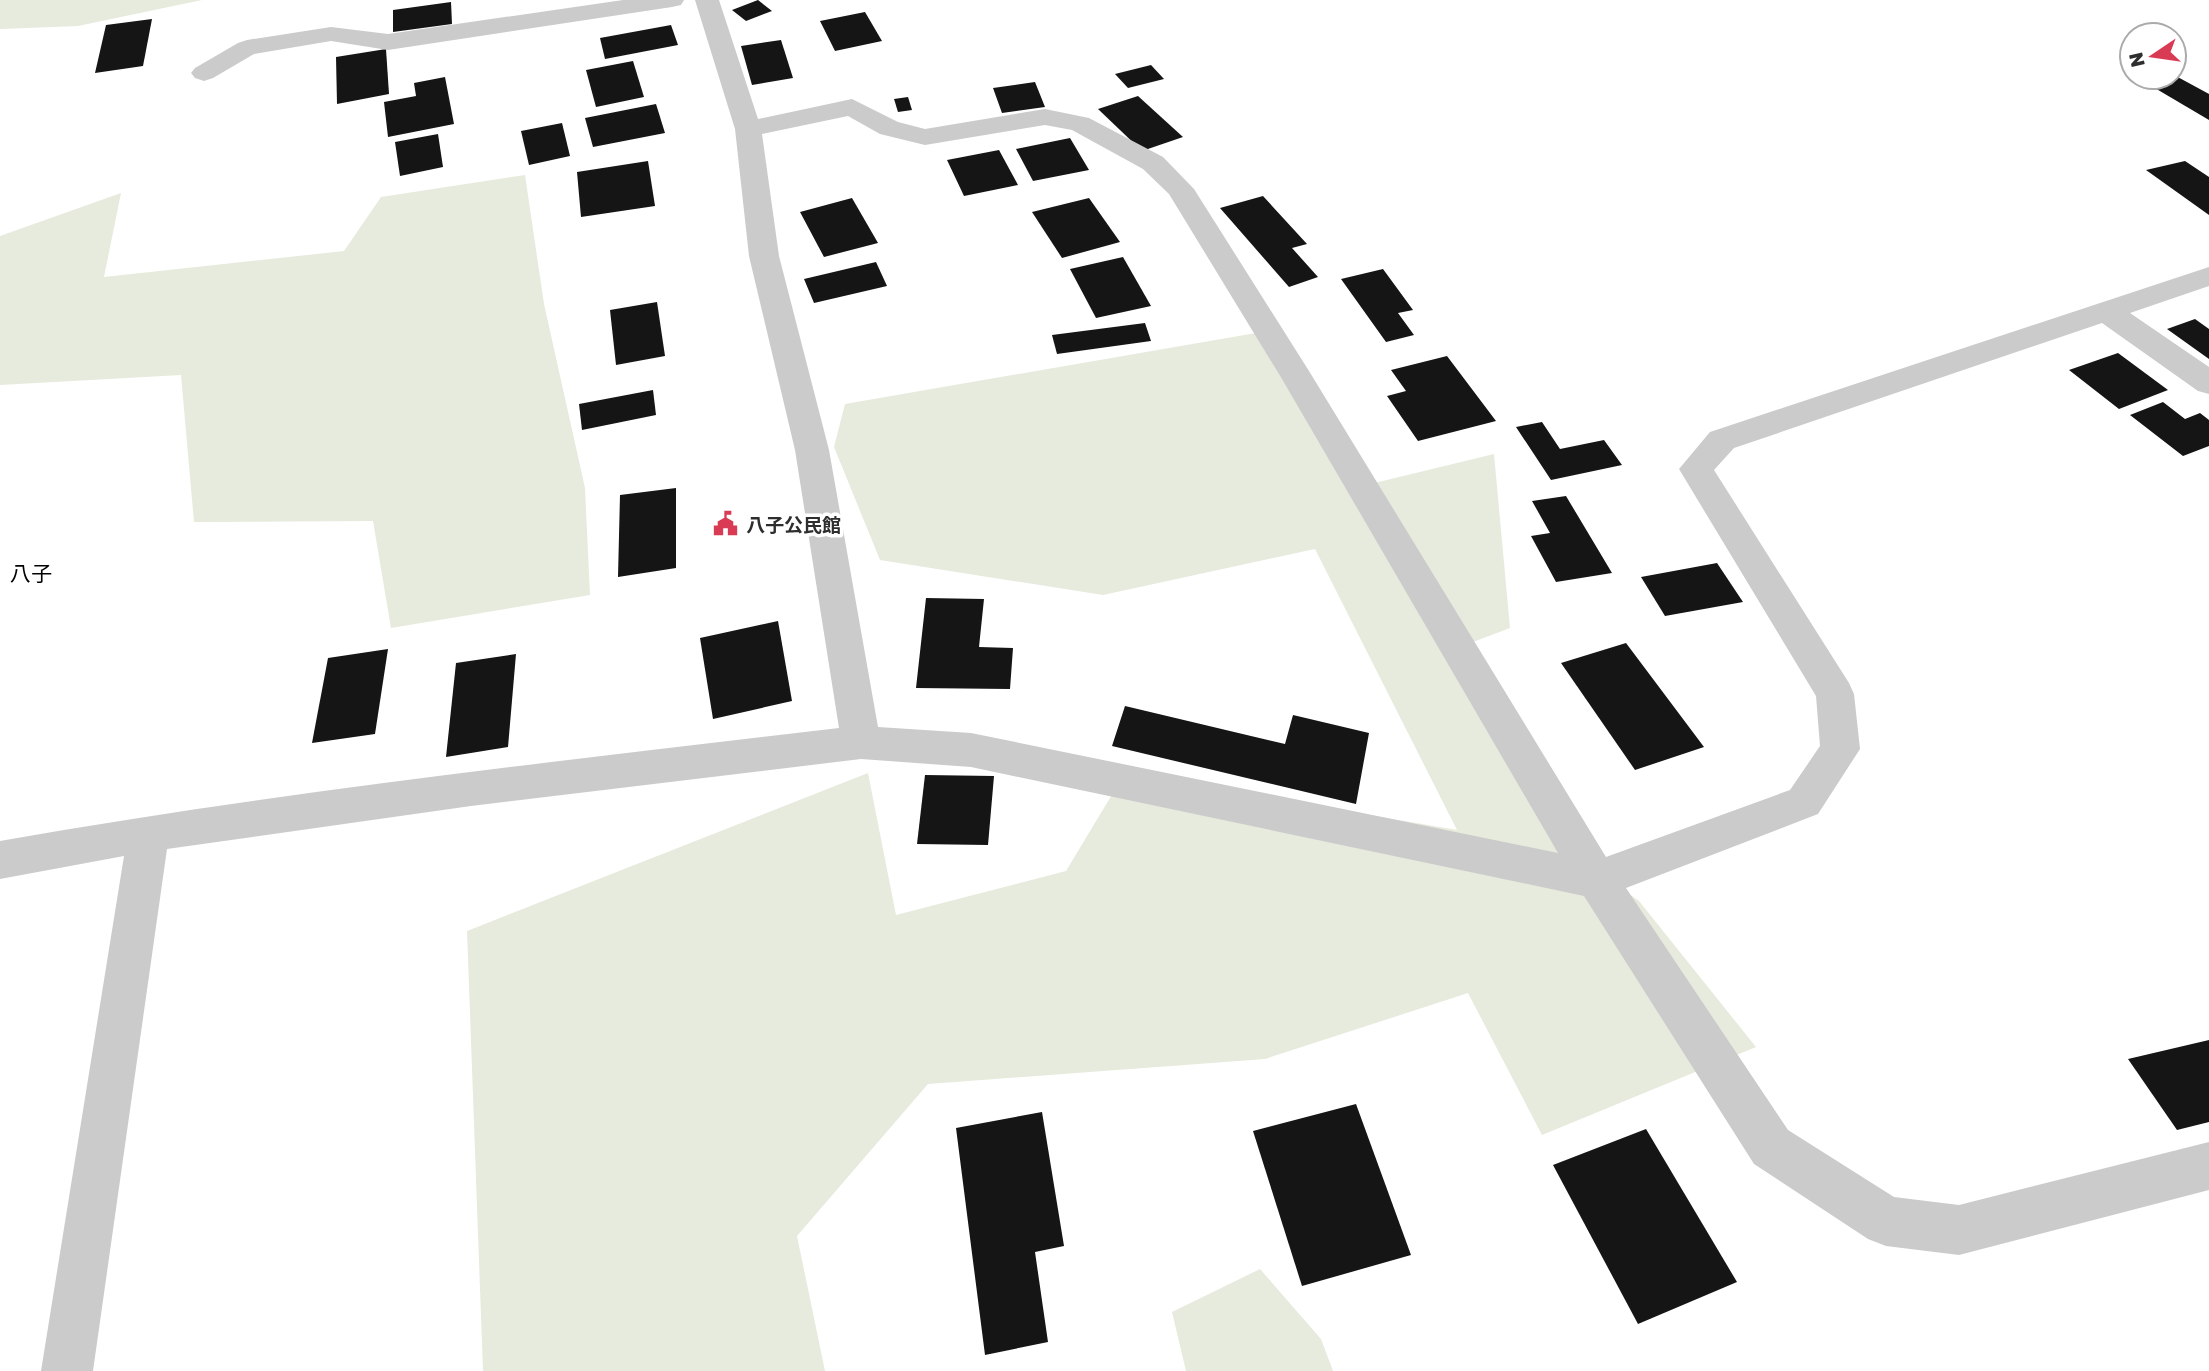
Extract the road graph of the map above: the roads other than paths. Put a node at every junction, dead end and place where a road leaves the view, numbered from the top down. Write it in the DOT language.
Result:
graph roads {
  1 [pos="671,0"];
  2 [pos="707,0"];
  3 [pos="204,74"];
  4 [pos="748,129"];
  5 [pos="2209,276"];
  6 [pos="2106,311"];
  7 [pos="2209,383"];
  8 [pos="861,742"];
  9 [pos="148,833"];
  10 [pos="0,860"];
  11 [pos="1597,880"];
  12 [pos="2209,1166"];
  13 [pos="66,1371"];
  1 -- 3 [label="street"];
  2 -- 4 [label="street"];
  4 -- 8 [label="street"];
  4 -- 11 [label="street"];
  5 -- 6 [label="street"];
  6 -- 7 [label="street"];
  6 -- 11 [label="street"];
  8 -- 9 [label="street"];
  8 -- 11 [label="street"];
  9 -- 10 [label="street"];
  9 -- 13 [label="street"];
  11 -- 12 [label="street"];
}
